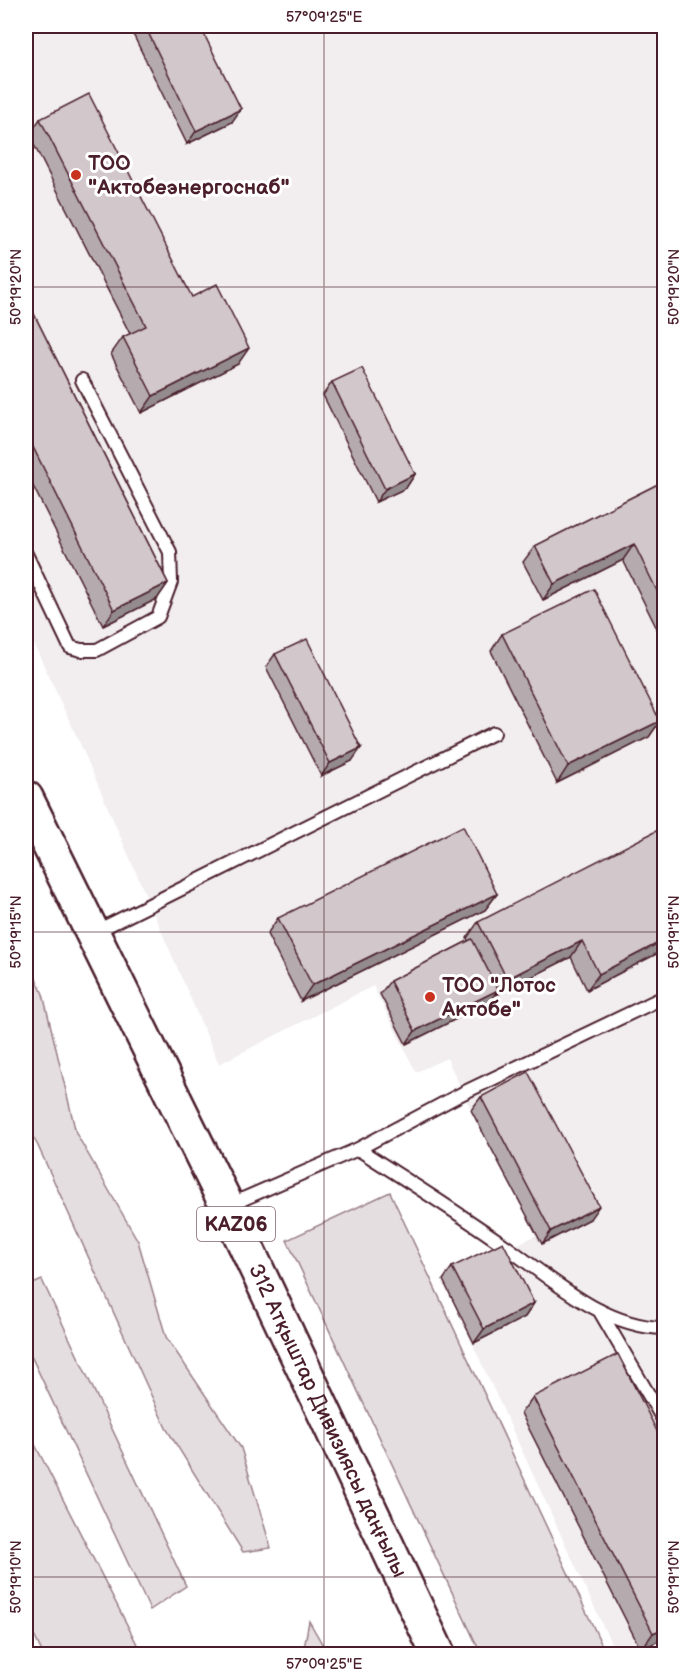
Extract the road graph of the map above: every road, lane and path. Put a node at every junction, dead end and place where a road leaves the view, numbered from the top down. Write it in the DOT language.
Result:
graph roads {
  1 [pos="82,380"];
  2 [pos="26,554"];
  3 [pos="494,733"];
  4 [pos="26,798"];
  5 [pos="93,934"];
  6 [pos="664,997"];
  7 [pos="358,1149"];
  8 [pos="227,1206"];
  9 [pos="599,1310"];
  10 [pos="664,1328"];
  11 [pos="664,1421"];
  12 [pos="438,1654"];
  1 -- 2 [label="lane"];
  3 -- 5 [label="lane"];
  4 -- 5 [label="highway, 312 Атқыштар Дивизиясы даңғылы / KАZ06"];
  5 -- 8 [label="highway, 312 Атқыштар Дивизиясы даңғылы / KАZ06"];
  6 -- 7 [label="lane"];
  7 -- 8 [label="lane"];
  7 -- 9 [label="lane"];
  8 -- 12 [label="highway, 312 Атқыштар Дивизиясы даңғылы / KАZ06"];
  9 -- 10 [label="lane"];
  9 -- 11 [label="lane"];
}
